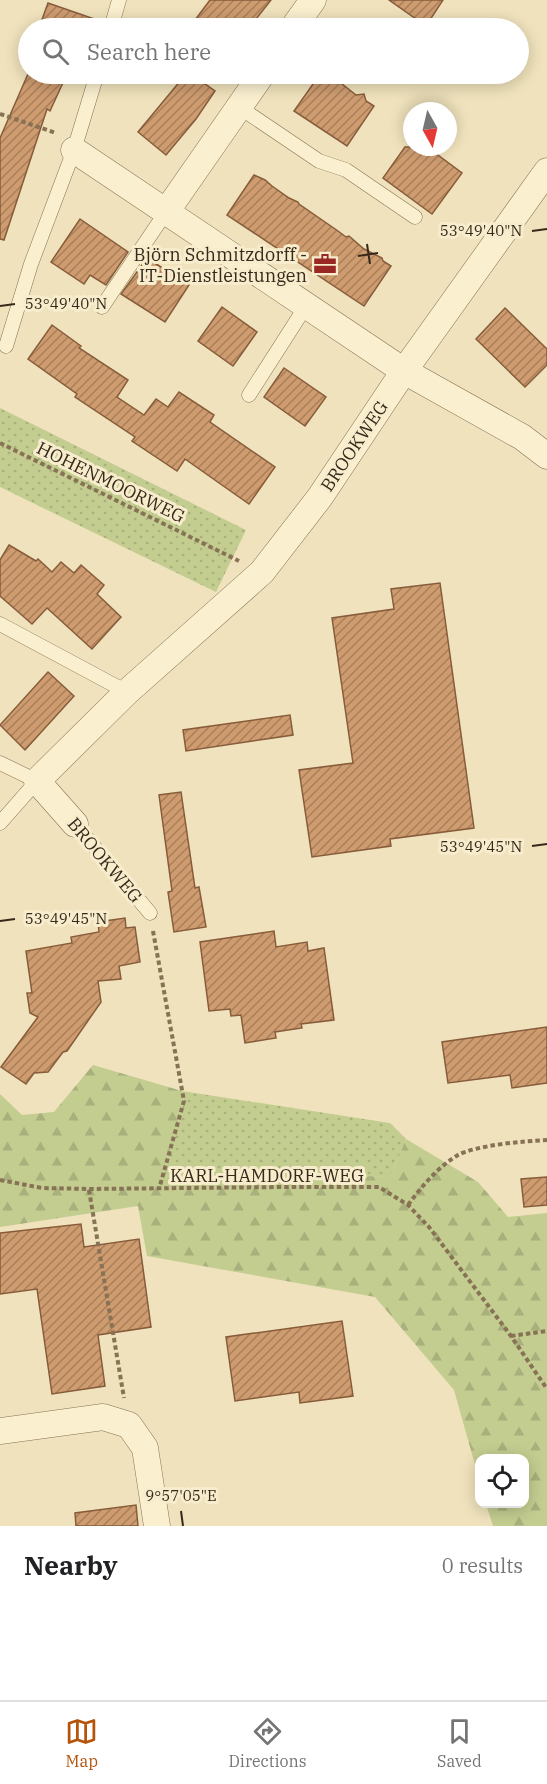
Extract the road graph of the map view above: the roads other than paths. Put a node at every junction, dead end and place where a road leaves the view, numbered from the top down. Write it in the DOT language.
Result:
graph roads {
  1 [pos="120,0"];
  2 [pos="313,0"];
  3 [pos="114,18"];
  4 [pos="300,18"];
  5 [pos="94,84"];
  6 [pos="255,84"];
  7 [pos="239,107"];
  8 [pos="76,145"];
  9 [pos="547,171"];
  10 [pos="166,212"];
  11 [pos="415,217"];
  12 [pos="306,306"];
  13 [pos="102,307"];
  14 [pos="6,346"];
  15 [pos="404,372"];
  16 [pos="249,395"];
  17 [pos="547,456"];
  18 [pos="0,624"];
  19 [pos="127,692"];
  20 [pos="0,763"];
  21 [pos="37,781"];
  22 [pos="0,823"];
  23 [pos="75,824"];
  24 [pos="150,913"];
  25 [pos="0,1431"];
  26 [pos="157,1526"];
  1 -- 3 [label="lane"];
  2 -- 4 [label="street"];
  5 -- 8 [label="lane"];
  6 -- 7 [label="street"];
  7 -- 10 [label="street"];
  7 -- 11 [label="lane"];
  8 -- 10 [label="street"];
  8 -- 14 [label="lane"];
  9 -- 15 [label="street, BROOKWEG"];
  10 -- 12 [label="street"];
  10 -- 13 [label="lane"];
  12 -- 15 [label="street"];
  12 -- 16 [label="lane"];
  15 -- 17 [label="street"];
  15 -- 19 [label="street, BROOKWEG"];
  18 -- 19 [label="lane"];
  19 -- 21 [label="street, BROOKWEG"];
  20 -- 21 [label="lane, BROOKWEG"];
  21 -- 22 [label="lane, BROOKWEG"];
  21 -- 23 [label="street, BROOKWEG"];
  23 -- 24 [label="lane, BROOKWEG"];
  25 -- 26 [label="street"];
}
